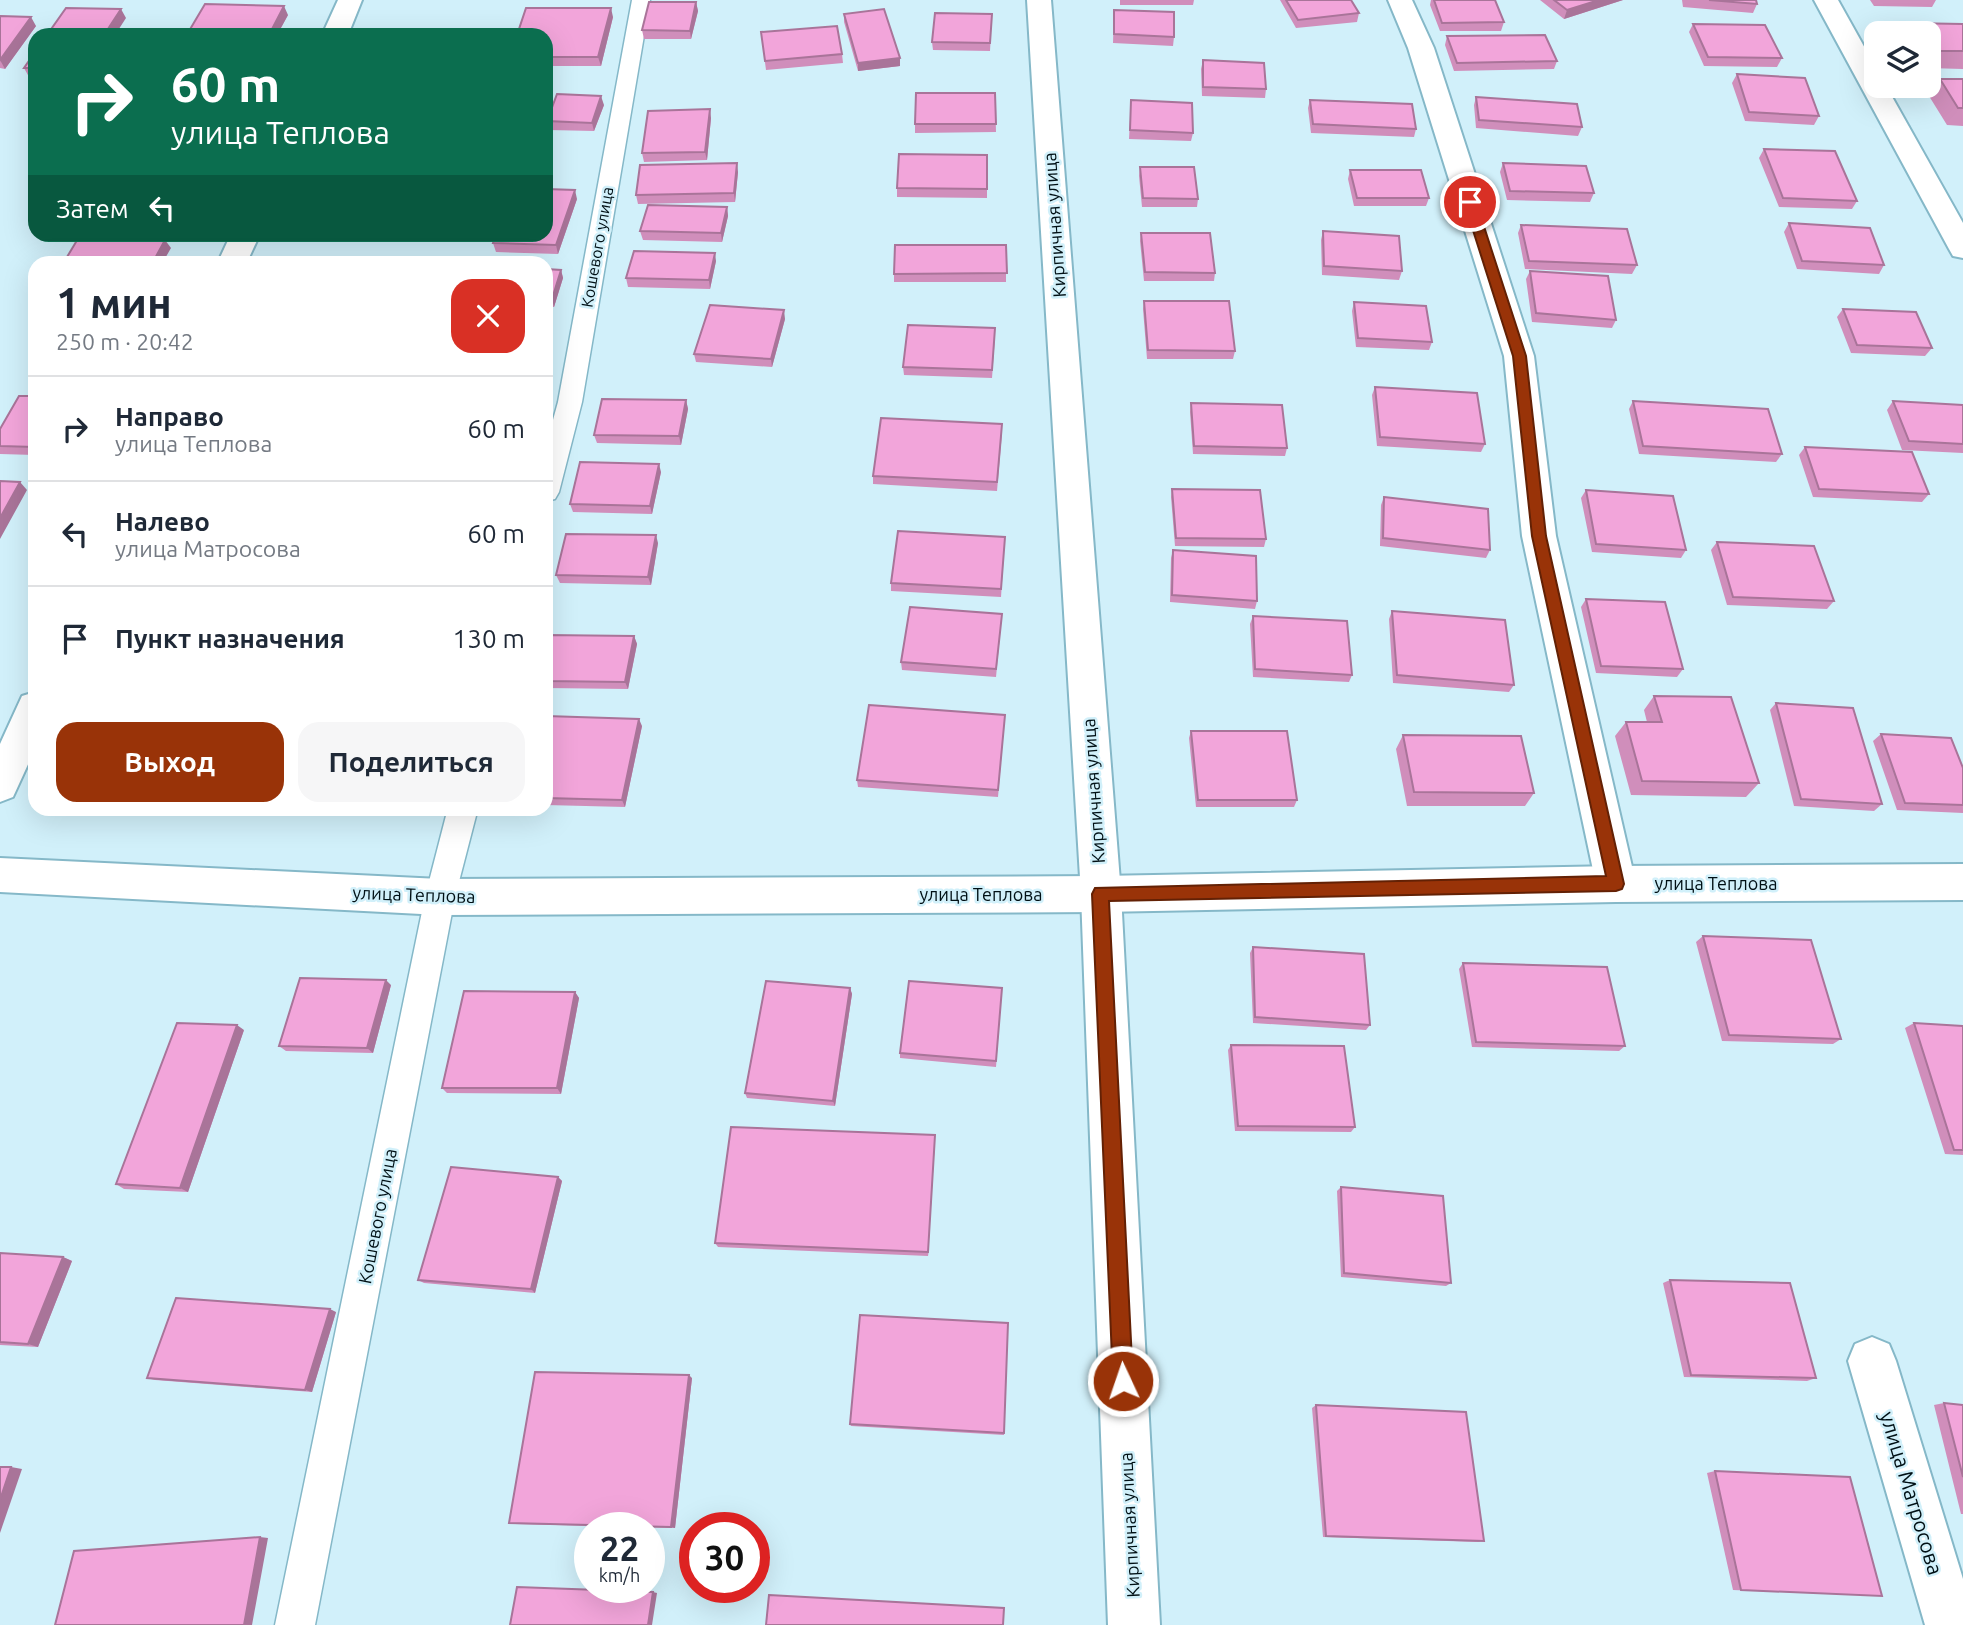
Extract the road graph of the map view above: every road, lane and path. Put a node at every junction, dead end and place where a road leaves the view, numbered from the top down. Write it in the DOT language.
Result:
graph roads {
  1 [pos="350,0"];
  2 [pos="641,0"];
  3 [pos="1039,0"];
  4 [pos="1400,0"];
  5 [pos="1826,0"];
  6 [pos="338,28"];
  7 [pos="1963,249"];
  8 [pos="553,466"];
  9 [pos="28,724"];
  10 [pos="0,786"];
  11 [pos="461,816"];
  12 [pos="0,875"];
  13 [pos="1963,882"];
  14 [pos="1616,884"];
  15 [pos="1101,894"];
  16 [pos="440,897"];
  17 [pos="1872,1361"];
  18 [pos="296,1625"];
  19 [pos="1134,1625"];
  20 [pos="1951,1625"];
  1 -- 6 [label="street"];
  2 -- 8 [label="lane, Кошевого улица"];
  3 -- 15 [label="street, Кирпичная улица"];
  4 -- 14 [label="street"];
  5 -- 7 [label="street"];
  9 -- 10 [label="street"];
  11 -- 16 [label="lane, Кошевого улица"];
  12 -- 16 [label="street, улица Теплова"];
  13 -- 14 [label="street, улица Теплова"];
  14 -- 15 [label="street, улица Теплова"];
  15 -- 16 [label="street, улица Теплова"];
  15 -- 19 [label="street, Кирпичная улица"];
  16 -- 18 [label="lane, Кошевого улица"];
  17 -- 20 [label="street, улица Матросова"];
}
